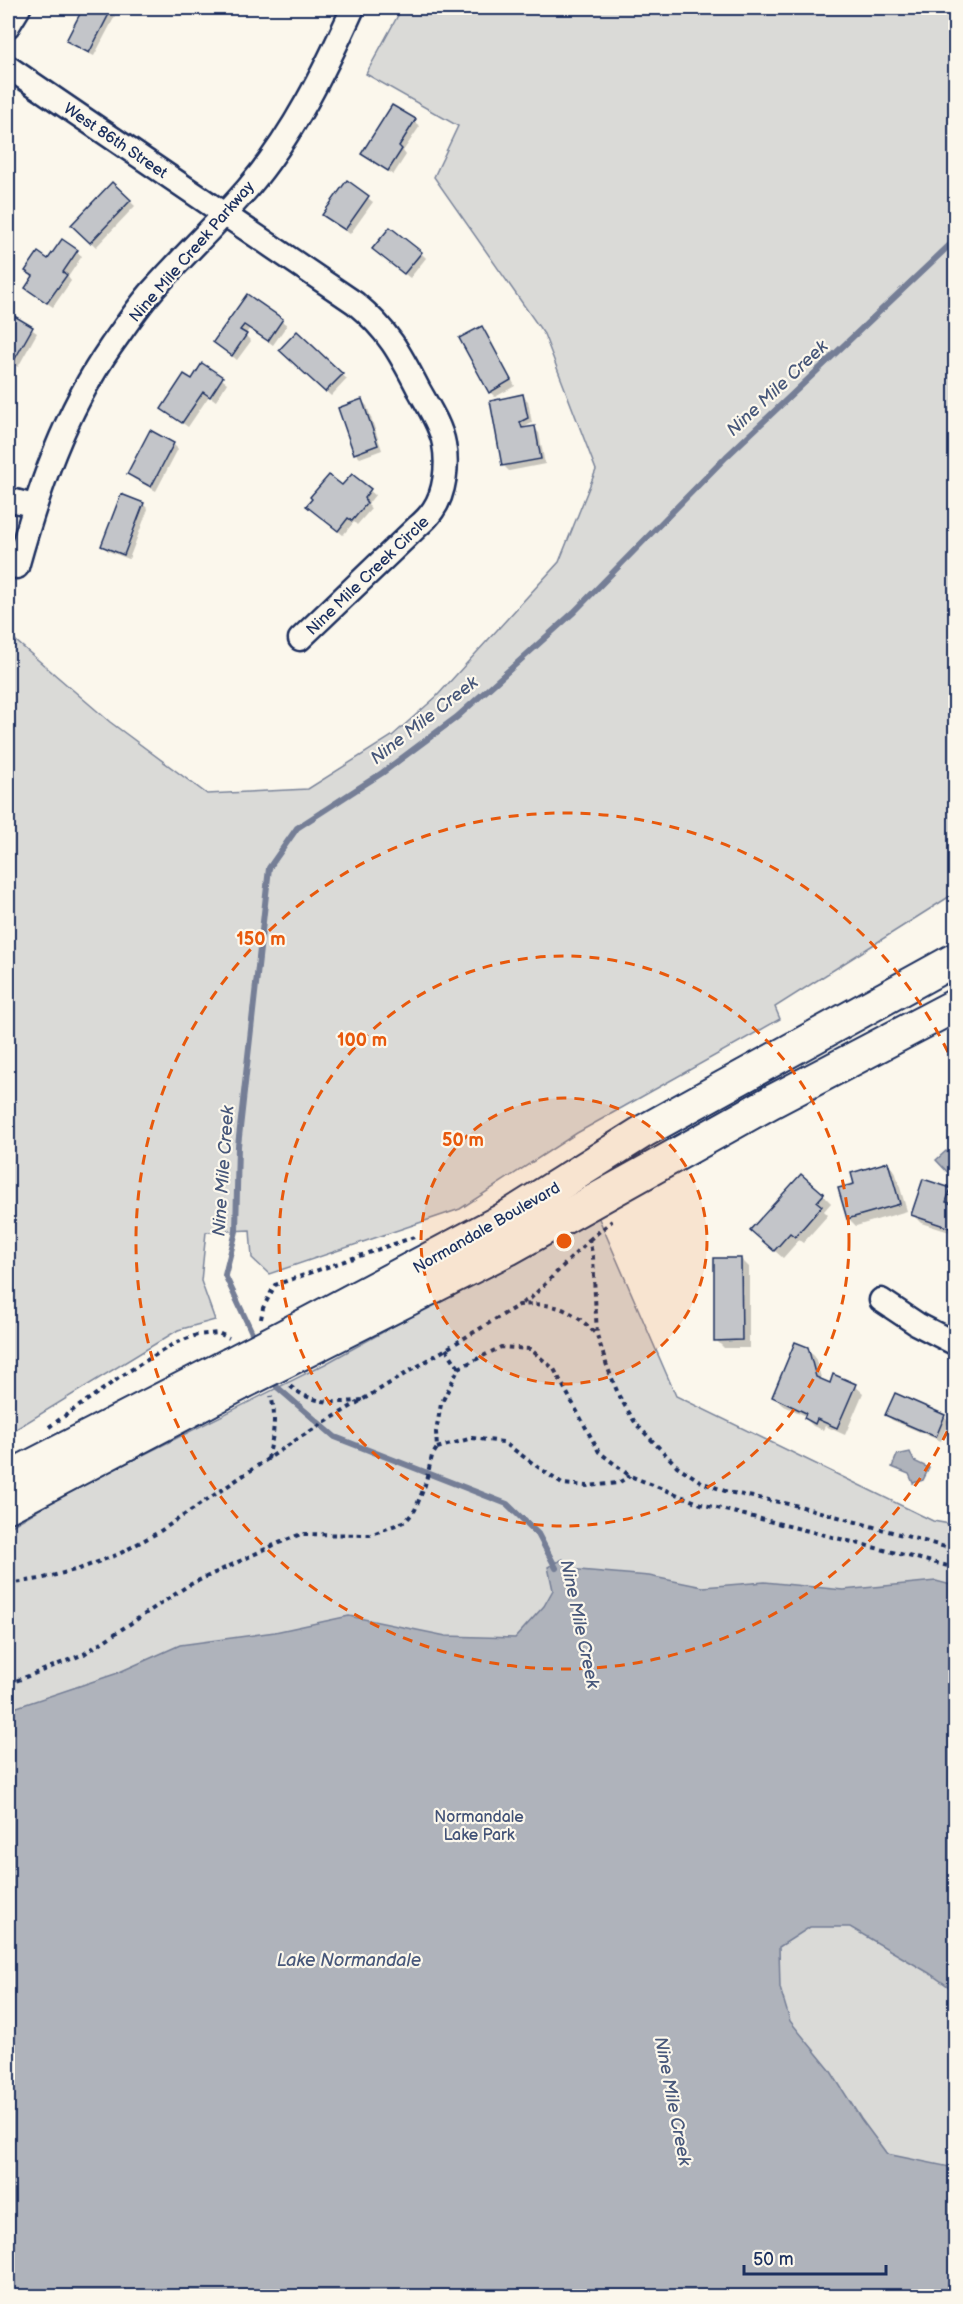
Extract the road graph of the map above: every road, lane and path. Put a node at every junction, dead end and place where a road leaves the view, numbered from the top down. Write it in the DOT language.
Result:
graph roads {
  1 [pos="19,8"];
  2 [pos="353,8"];
  3 [pos="8,26"];
  4 [pos="8,67"];
  5 [pos="225,214"];
  6 [pos="8,499"];
  7 [pos="34,507"];
  8 [pos="17,567"];
  9 [pos="300,639"];
  10 [pos="956,959"];
  11 [pos="956,1005"];
  12 [pos="881,1300"];
  13 [pos="519,1305"];
  14 [pos="597,1335"];
  15 [pos="295,1344"];
  16 [pos="956,1344"];
  17 [pos="446,1349"];
  18 [pos="459,1368"];
  19 [pos="235,1374"];
  20 [pos="438,1448"];
  21 [pos="630,1476"];
  22 [pos="8,1478"];
  23 [pos="8,1506"];
  24 [pos="956,1550"];
  25 [pos="956,1568"];
  26 [pos="8,1584"];
  27 [pos="8,1684"];
  1 -- 3 [label="street"];
  2 -- 5 [label="street, Nine Mile Creek Parkway"];
  4 -- 5 [label="street, West 86th Street"];
  5 -- 7 [label="street, Nine Mile Creek Parkway"];
  5 -- 9 [label="street, Nine Mile Creek Circle"];
  6 -- 7 [label="street"];
  7 -- 8 [label="street, Nine Mile Creek Parkway"];
  10 -- 15 [label="main road, Normandale Boulevard"];
  11 -- 15 [label="main road, Normandale Boulevard"];
  12 -- 16 [label="street"];
  13 -- 14 [label="path"];
  13 -- 14 [label="path"];
  13 -- 17 [label="path"];
  14 -- 24 [label="path"];
  15 -- 19 [label="main road, Normandale Boulevard, bridge"];
  17 -- 18 [label="path"];
  17 -- 26 [label="path"];
  18 -- 20 [label="path"];
  18 -- 21 [label="path"];
  19 -- 22 [label="main road, Normandale Boulevard"];
  19 -- 23 [label="main road, Normandale Boulevard"];
  20 -- 21 [label="path"];
  20 -- 27 [label="path"];
  21 -- 25 [label="path"];
}
